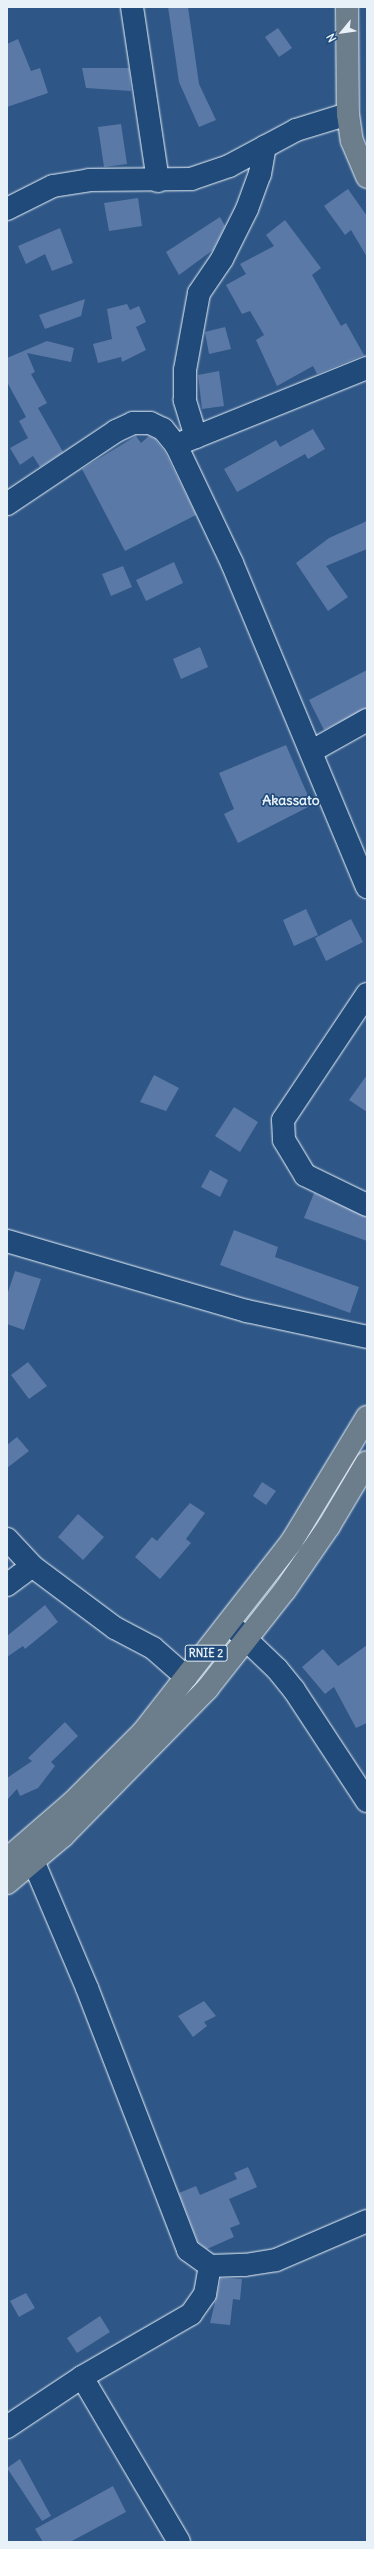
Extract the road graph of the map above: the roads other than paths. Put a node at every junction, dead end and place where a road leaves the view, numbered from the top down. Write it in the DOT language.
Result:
graph roads {
  1 [pos="132,7"];
  2 [pos="348,8"];
  3 [pos="348,114"];
  4 [pos="265,146"];
  5 [pos="367,177"];
  6 [pos="158,181"];
  7 [pos="7,209"];
  8 [pos="367,368"];
  9 [pos="196,437"];
  10 [pos="176,445"];
  11 [pos="7,504"];
  12 [pos="367,720"];
  13 [pos="312,751"];
  14 [pos="367,887"];
  15 [pos="367,994"];
  16 [pos="367,1205"];
  17 [pos="7,1241"];
  18 [pos="367,1337"];
  19 [pos="367,1417"];
  20 [pos="367,1462"];
  21 [pos="7,1539"];
  22 [pos="32,1566"];
  23 [pos="7,1585"];
  24 [pos="230,1624"];
  25 [pos="247,1641"];
  26 [pos="186,1677"];
  27 [pos="367,1802"];
  28 [pos="7,1859"];
  29 [pos="34,1863"];
  30 [pos="7,1883"];
  31 [pos="367,2221"];
  32 [pos="210,2266"];
  33 [pos="82,2377"];
  34 [pos="7,2426"];
  35 [pos="179,2542"];
  1 -- 6 [label="street"];
  2 -- 3 [label="main road"];
  3 -- 4 [label="street"];
  3 -- 5 [label="main road"];
  4 -- 6 [label="street"];
  4 -- 9 [label="street"];
  6 -- 7 [label="street"];
  8 -- 9 [label="street"];
  9 -- 10 [label="street"];
  10 -- 11 [label="street"];
  10 -- 13 [label="street"];
  12 -- 13 [label="street"];
  13 -- 14 [label="street"];
  15 -- 16 [label="street"];
  17 -- 18 [label="street"];
  19 -- 24 [label="main road, RNIE 2 / RNIE 2"];
  20 -- 25 [label="main road, RNIE 2 / RNIE 2"];
  21 -- 22 [label="street"];
  22 -- 23 [label="street"];
  22 -- 26 [label="street"];
  24 -- 25 [label="street"];
  24 -- 26 [label="main road, RNIE 2 / RNIE 2"];
  25 -- 27 [label="street"];
  25 -- 29 [label="main road, RNIE 2 / RNIE 2"];
  26 -- 28 [label="main road, RNIE 2 / RNIE 2"];
  29 -- 30 [label="main road, RNIE 2 / RNIE 2"];
  29 -- 32 [label="street"];
  31 -- 32 [label="street"];
  32 -- 33 [label="street"];
  33 -- 34 [label="street"];
  33 -- 35 [label="street"];
}
